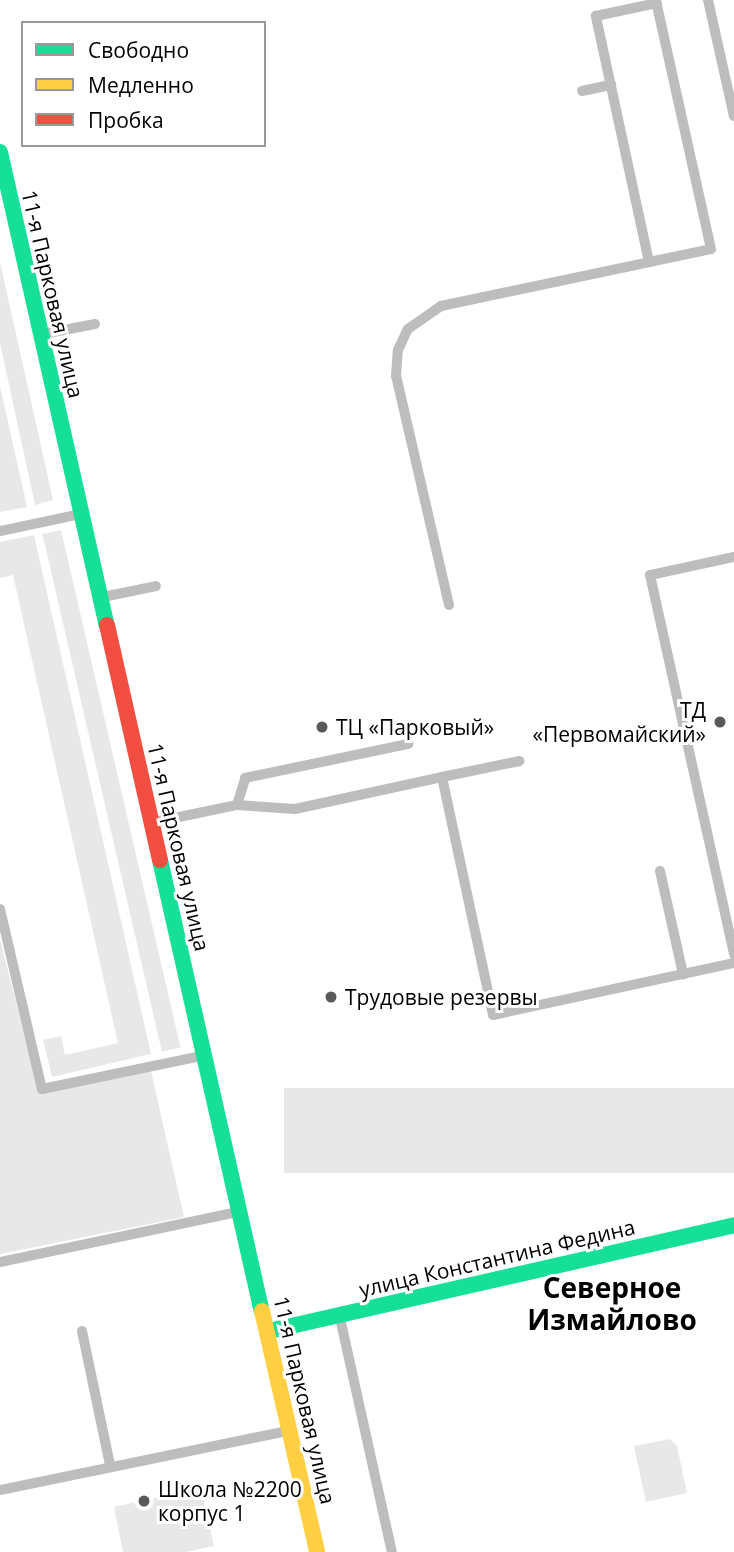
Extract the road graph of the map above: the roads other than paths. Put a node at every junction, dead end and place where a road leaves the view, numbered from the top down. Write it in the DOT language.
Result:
graph roads {
  1 [pos="708,0"];
  2 [pos="657,1"];
  3 [pos="611,85"];
  4 [pos="582,91"];
  5 [pos="734,116"];
  6 [pos="0,152"];
  7 [pos="649,262"];
  8 [pos="95,324"];
  9 [pos="41,335"];
  10 [pos="81,514"];
  11 [pos="0,531"];
  12 [pos="734,556"];
  13 [pos="156,586"];
  14 [pos="100,597"];
  15 [pos="449,605"];
  16 [pos="408,744"];
  17 [pos="519,761"];
  18 [pos="442,777"];
  19 [pos="237,805"];
  20 [pos="152,822"];
  21 [pos="660,871"];
  22 [pos="0,909"];
  23 [pos="734,955"];
  24 [pos="734,963"];
  25 [pos="683,974"];
  26 [pos="206,1055"];
  27 [pos="240,1211"];
  28 [pos="734,1225"];
  29 [pos="0,1262"];
  30 [pos="339,1315"];
  31 [pos="82,1331"];
  32 [pos="269,1331"];
  33 [pos="291,1431"];
  34 [pos="110,1465"];
  35 [pos="0,1490"];
  36 [pos="317,1552"];
  37 [pos="392,1552"];
  1 -- 5 [label="lane"];
  2 -- 3 [label="lane"];
  2 -- 7 [label="lane"];
  3 -- 4 [label="lane"];
  3 -- 7 [label="lane"];
  6 -- 9 [label="street, 11-я Парковая улица"];
  7 -- 15 [label="lane"];
  8 -- 9 [label="lane"];
  9 -- 10 [label="street, 11-я Парковая улица"];
  10 -- 11 [label="lane"];
  10 -- 14 [label="street, 11-я Парковая улица"];
  12 -- 23 [label="lane"];
  13 -- 14 [label="lane"];
  14 -- 20 [label="street, 11-я Парковая улица"];
  16 -- 19 [label="lane"];
  17 -- 18 [label="lane"];
  18 -- 19 [label="lane"];
  18 -- 25 [label="lane"];
  19 -- 20 [label="lane"];
  20 -- 26 [label="street, 11-я Парковая улица"];
  21 -- 25 [label="lane"];
  22 -- 26 [label="lane"];
  24 -- 25 [label="lane"];
  26 -- 27 [label="street, 11-я Парковая улица"];
  27 -- 29 [label="lane"];
  27 -- 32 [label="street, 11-я Парковая улица"];
  28 -- 30 [label="street, улица Константина Федина"];
  30 -- 32 [label="street, улица Константина Федина"];
  30 -- 37 [label="lane"];
  31 -- 34 [label="lane"];
  32 -- 33 [label="street, 11-я Парковая улица"];
  33 -- 34 [label="lane"];
  33 -- 36 [label="street, 11-я Парковая улица"];
  34 -- 35 [label="lane"];
}
